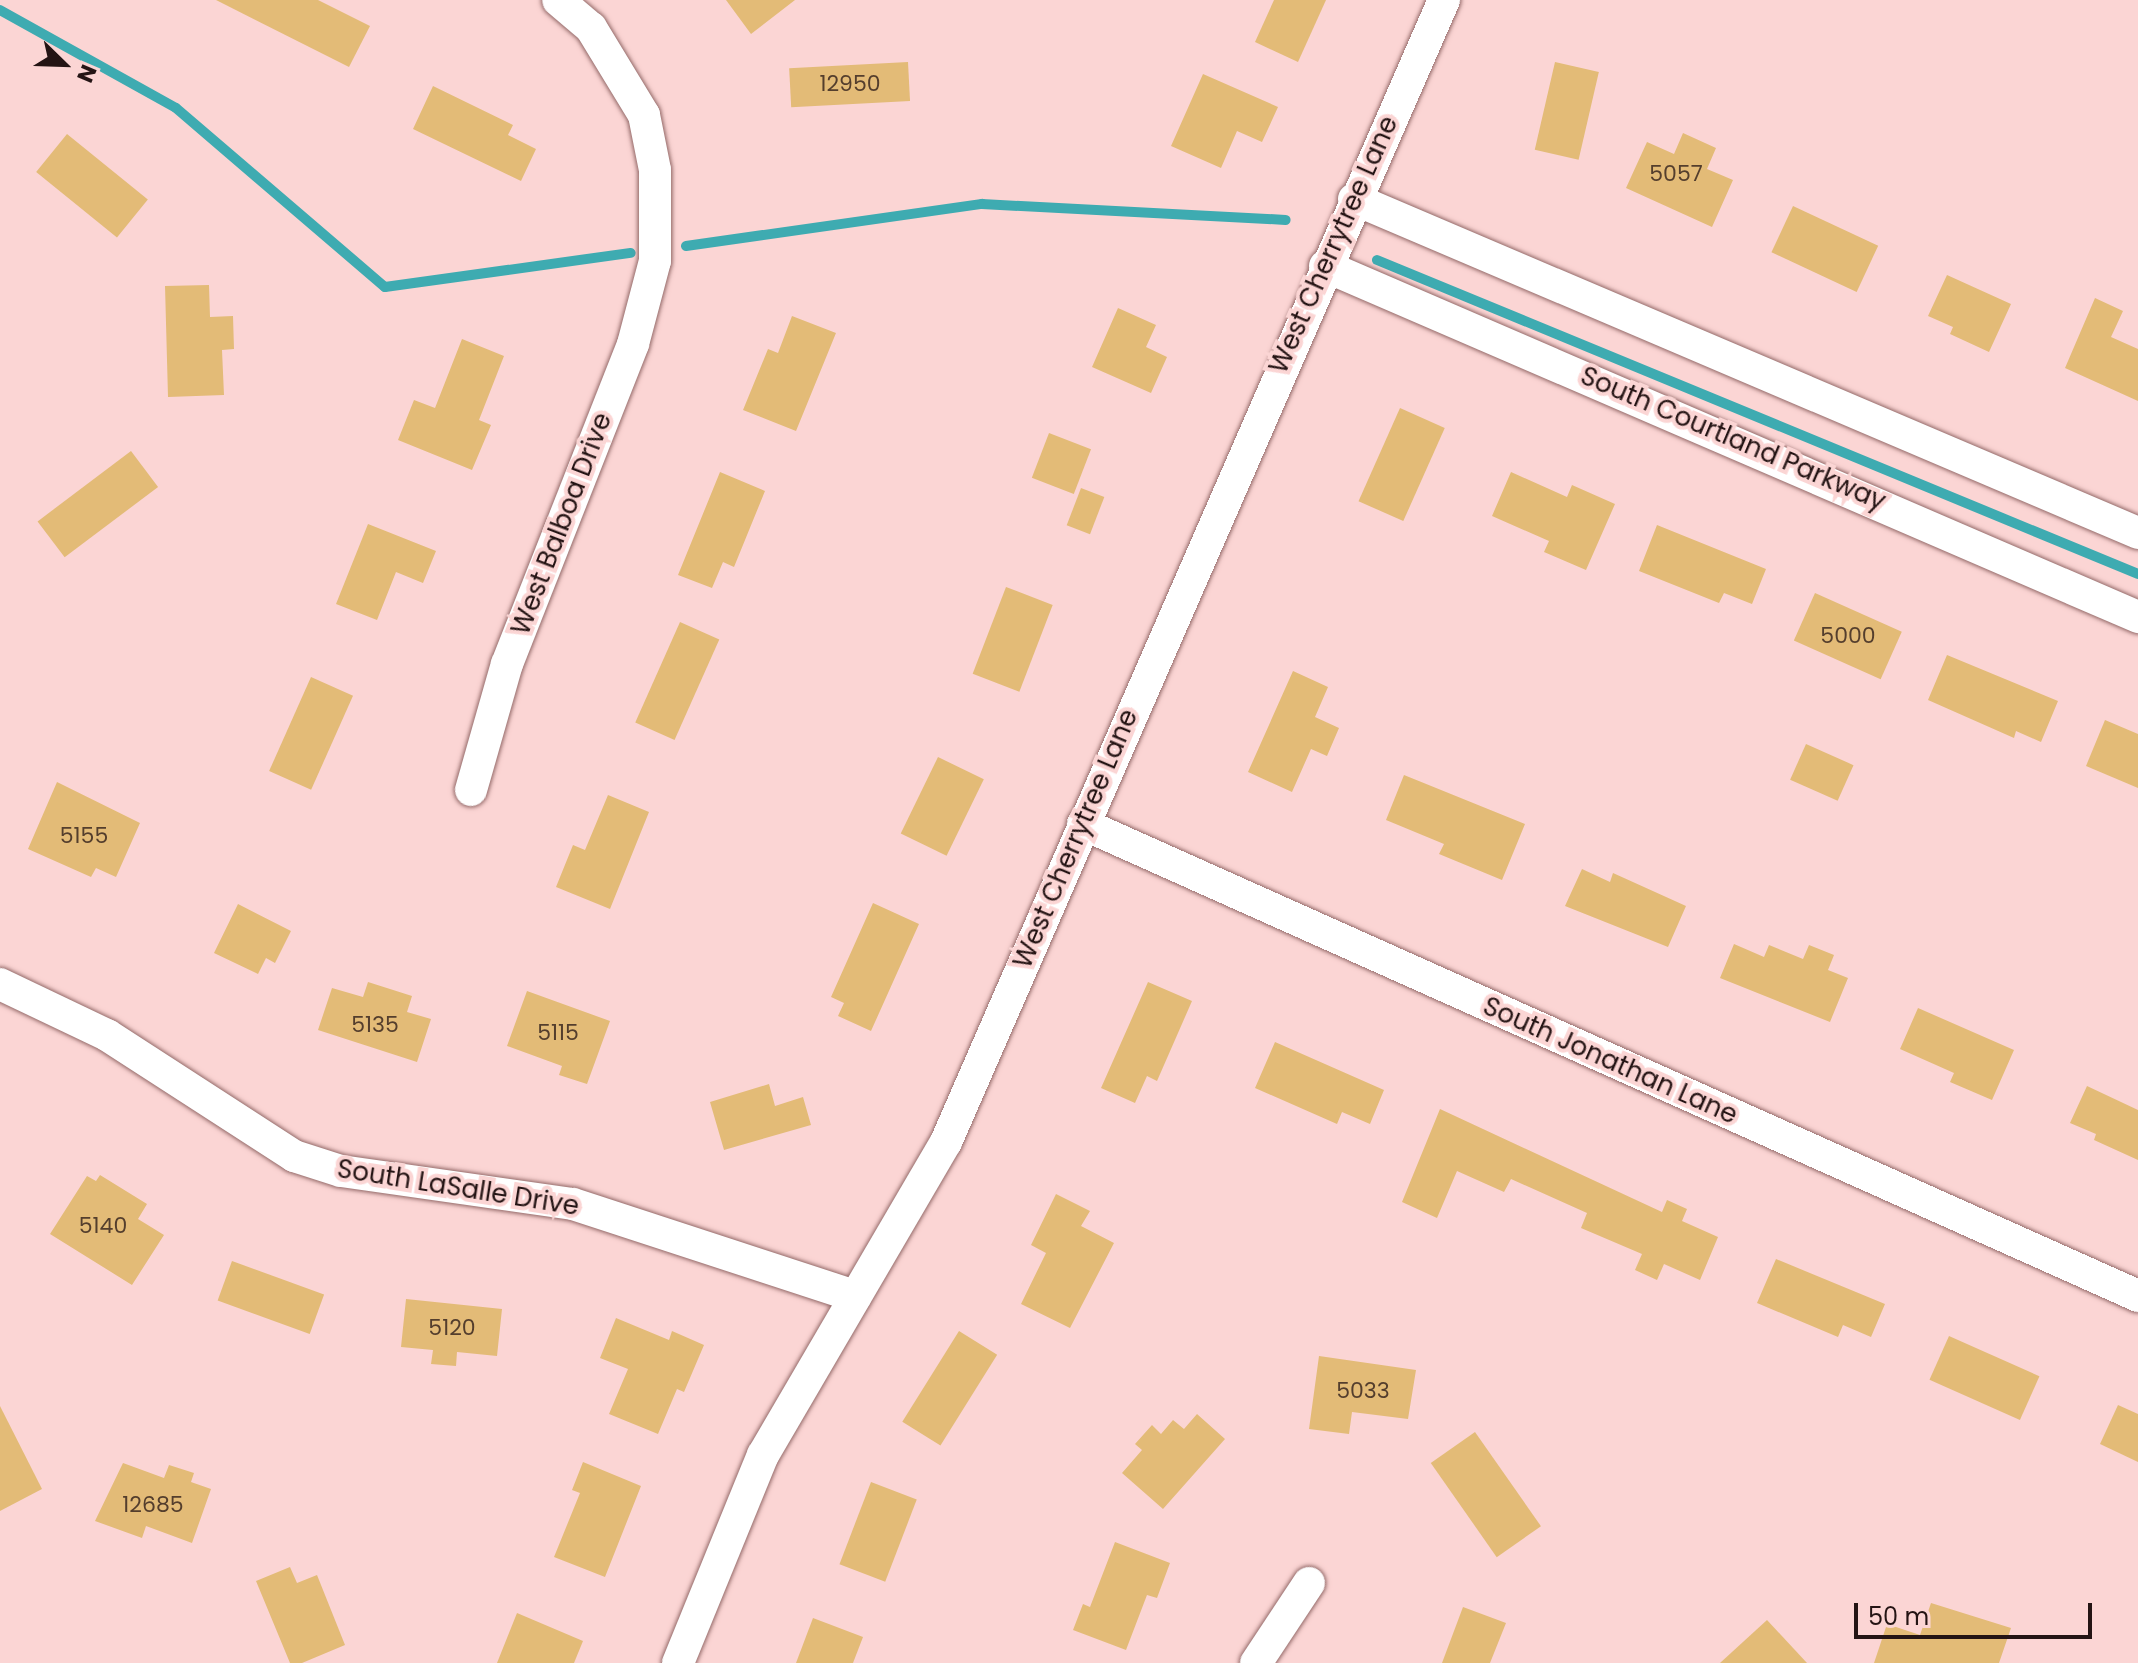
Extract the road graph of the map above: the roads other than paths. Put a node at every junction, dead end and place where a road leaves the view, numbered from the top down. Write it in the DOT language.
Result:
graph roads {
  1 [pos="558,0"];
  2 [pos="1444,0"];
  3 [pos="1354,199"];
  4 [pos="1325,266"];
  5 [pos="2138,533"];
  6 [pos="2138,617"];
  7 [pos="471,790"];
  8 [pos="1083,824"];
  9 [pos="0,984"];
  10 [pos="855,1296"];
  11 [pos="2138,1296"];
  12 [pos="1309,1583"];
  13 [pos="678,1663"];
  14 [pos="1256,1663"];
  1 -- 7 [label="street, West Balboa Drive"];
  2 -- 3 [label="street, West Cherrytree Lane"];
  3 -- 4 [label="street, West Cherrytree Lane"];
  3 -- 5 [label="street"];
  4 -- 6 [label="street, South Courtland Parkway"];
  4 -- 8 [label="street, West Cherrytree Lane"];
  8 -- 10 [label="street, West Cherrytree Lane"];
  8 -- 11 [label="street, South Jonathan Lane"];
  9 -- 10 [label="street, South LaSalle Drive"];
  10 -- 13 [label="street, West Cherrytree Lane"];
  12 -- 14 [label="street"];
}
